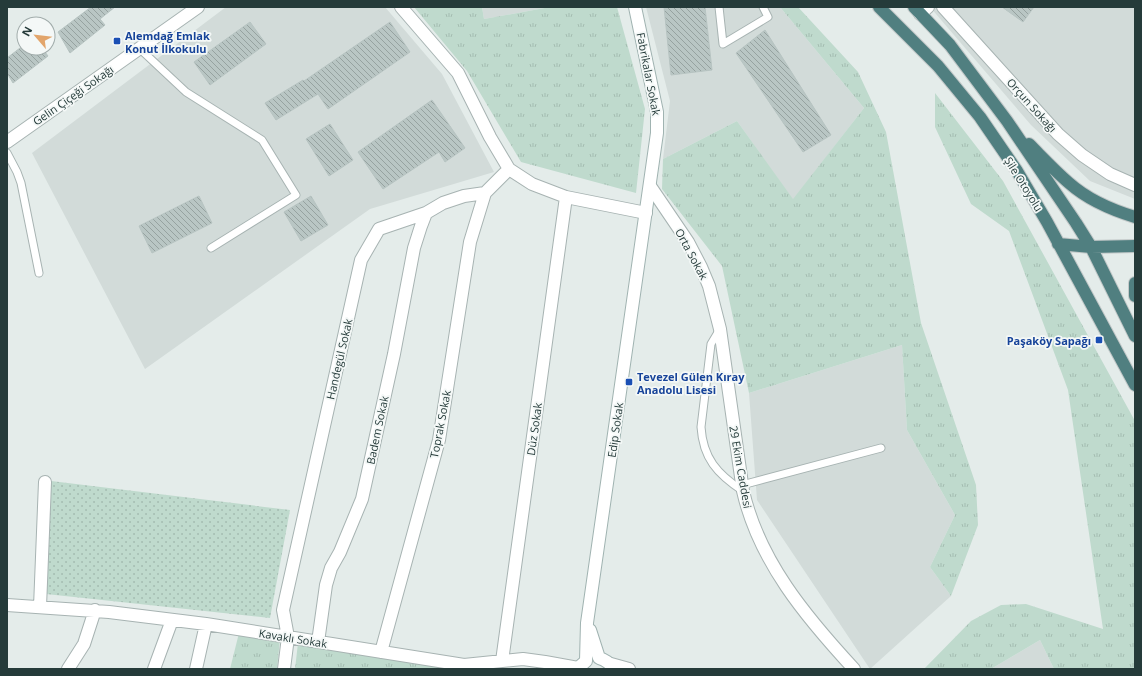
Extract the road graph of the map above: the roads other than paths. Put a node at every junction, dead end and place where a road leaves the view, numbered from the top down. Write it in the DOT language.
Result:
graph roads {
  1 [pos="198,7"];
  2 [pos="401,7"];
  3 [pos="635,7"];
  4 [pos="719,7"];
  5 [pos="763,7"];
  6 [pos="878,7"];
  7 [pos="943,7"];
  8 [pos="921,9"];
  9 [pos="139,48"];
  10 [pos="1007,121"];
  11 [pos="7,142"];
  12 [pos="7,153"];
  13 [pos="509,169"];
  14 [pos="1135,185"];
  15 [pos="650,186"];
  16 [pos="485,193"];
  17 [pos="566,197"];
  18 [pos="426,213"];
  19 [pos="646,213"];
  20 [pos="1135,217"];
  21 [pos="1058,244"];
  22 [pos="1135,246"];
  23 [pos="1091,247"];
  24 [pos="211,248"];
  25 [pos="39,273"];
  26 [pos="1135,283"];
  27 [pos="1135,296"];
  28 [pos="720,329"];
  29 [pos="1135,336"];
  30 [pos="1135,385"];
  31 [pos="881,448"];
  32 [pos="45,482"];
  33 [pos="743,488"];
  34 [pos="7,605"];
  35 [pos="40,607"];
  36 [pos="95,610"];
  37 [pos="172,620"];
  38 [pos="587,623"];
  39 [pos="206,624"];
  40 [pos="288,637"];
  41 [pos="318,642"];
  42 [pos="381,652"];
  43 [pos="502,661"];
  44 [pos="580,666"];
  45 [pos="612,667"];
  46 [pos="68,669"];
  47 [pos="154,669"];
  48 [pos="196,669"];
  49 [pos="284,669"];
  50 [pos="630,669"];
  51 [pos="854,669"];
  1 -- 9 [label="street, Gelin Çiçeği Sokağı"];
  2 -- 13 [label="street"];
  3 -- 15 [label="street, Fabrikalar Sokak"];
  4 -- 5 [label="lane"];
  6 -- 21 [label="highway, Şile Otoyolu"];
  7 -- 14 [label="street, Orçun Sokağı"];
  8 -- 10 [label="highway, Şile Otoyolu"];
  9 -- 11 [label="street, Gelin Çiçeği Sokağı"];
  9 -- 24 [label="lane"];
  10 -- 20 [label="highway"];
  10 -- 23 [label="highway, Şile Otoyolu"];
  12 -- 25 [label="lane"];
  13 -- 16 [label="street"];
  13 -- 17 [label="street"];
  15 -- 19 [label="street, Fabrikalar Sokak"];
  15 -- 28 [label="street, Orta Sokak"];
  16 -- 18 [label="street, Handegül Sokak"];
  16 -- 42 [label="street, Toprak Sokak"];
  17 -- 19 [label="street"];
  17 -- 43 [label="street, Düz Sokak"];
  18 -- 40 [label="street, Handegül Sokak"];
  18 -- 41 [label="street, Badem Sokak"];
  19 -- 38 [label="street, Edip Sokak"];
  21 -- 23 [label="highway"];
  21 -- 30 [label="highway, Şile Otoyolu"];
  22 -- 23 [label="highway"];
  23 -- 29 [label="highway, Şile Otoyolu"];
  26 -- 27 [label="highway"];
  28 -- 33 [label="street, 29 Ekim Caddesi"];
  28 -- 33 [label="lane"];
  31 -- 33 [label="lane"];
  32 -- 35 [label="street"];
  33 -- 51 [label="street, 29 Ekim Caddesi"];
  34 -- 35 [label="street, Kavaklı Sokak"];
  35 -- 36 [label="street, Kavaklı Sokak"];
  36 -- 37 [label="street, Kavaklı Sokak"];
  36 -- 46 [label="street"];
  37 -- 39 [label="street, Kavaklı Sokak"];
  37 -- 47 [label="street"];
  38 -- 44 [label="street, Edip Sokak"];
  38 -- 45 [label="street"];
  39 -- 40 [label="street, Kavaklı Sokak"];
  39 -- 48 [label="street"];
  40 -- 41 [label="street, Kavaklı Sokak"];
  40 -- 49 [label="street, Handegül Sokak"];
  41 -- 42 [label="street, Kavaklı Sokak"];
  42 -- 43 [label="street, Kavaklı Sokak"];
  43 -- 44 [label="street, Kavaklı Sokak"];
  45 -- 50 [label="street"];
}
